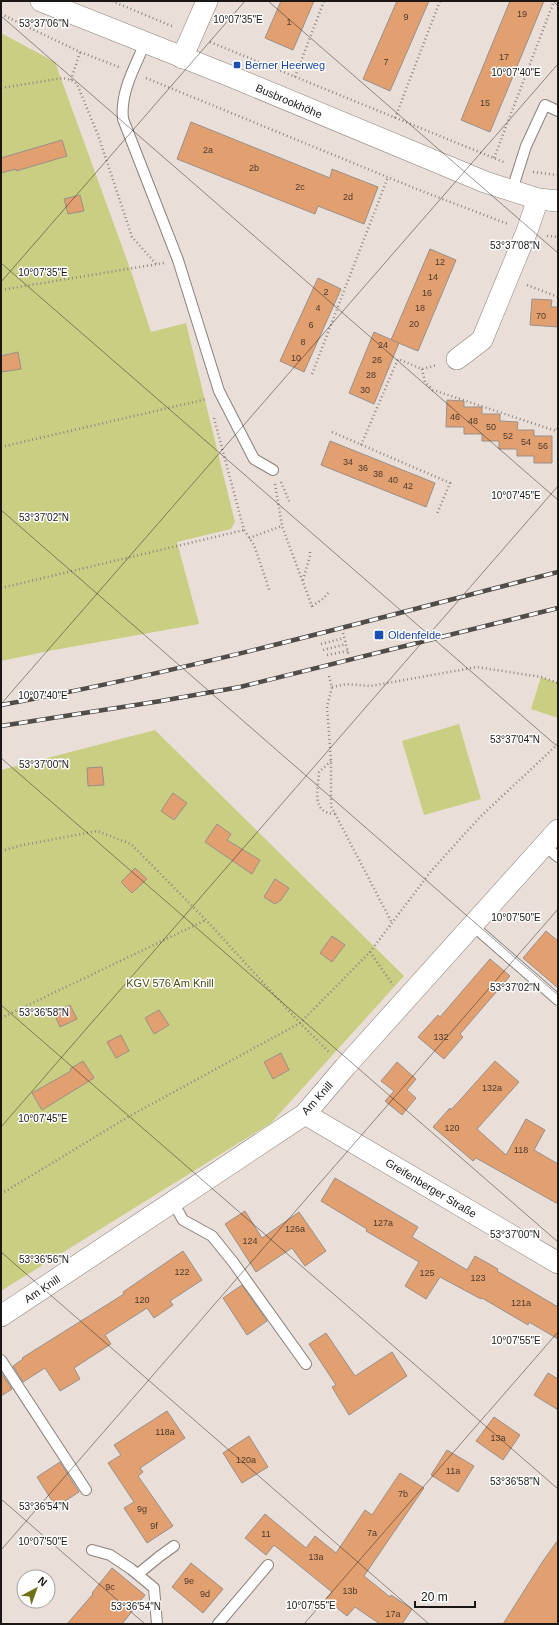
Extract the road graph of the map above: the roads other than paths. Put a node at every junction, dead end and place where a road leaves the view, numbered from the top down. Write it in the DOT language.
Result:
graph roads {
  1 [pos="41,1"];
  2 [pos="207,1"];
  3 [pos="145,43"];
  4 [pos="182,58"];
  5 [pos="558,111"];
  6 [pos="512,190"];
  7 [pos="553,200"];
  8 [pos="457,359"];
  9 [pos="273,470"];
  10 [pos="558,830"];
  11 [pos="551,851"];
  12 [pos="472,925"];
  13 [pos="558,1000"];
  14 [pos="305,1114"];
  15 [pos="173,1202"];
  16 [pos="558,1263"];
  17 [pos="1,1316"];
  18 [pos="1,1360"];
  19 [pos="306,1364"];
  20 [pos="86,1490"];
  21 [pos="174,1546"];
  22 [pos="92,1550"];
  23 [pos="268,1565"];
  24 [pos="138,1574"];
  25 [pos="157,1624"];
  26 [pos="218,1624"];
  1 -- 3 [label="street, Busbrookhöhe"];
  2 -- 4 [label="street"];
  3 -- 4 [label="street, Busbrookhöhe"];
  3 -- 9 [label="lane"];
  4 -- 6 [label="street, Busbrookhöhe"];
  5 -- 6 [label="lane"];
  6 -- 7 [label="street, Busbrookhöhe"];
  7 -- 8 [label="street, Busbrookhöhe"];
  10 -- 11 [label="street, Am Knill"];
  11 -- 12 [label="street, Am Knill"];
  12 -- 13 [label="lane"];
  12 -- 14 [label="street, Am Knill"];
  14 -- 15 [label="street, Am Knill"];
  14 -- 16 [label="street, Greifenberger Straße"];
  15 -- 17 [label="street, Am Knill"];
  15 -- 19 [label="lane"];
  18 -- 20 [label="lane"];
  21 -- 24 [label="lane"];
  22 -- 24 [label="lane"];
  23 -- 26 [label="lane"];
  24 -- 25 [label="lane"];
}
